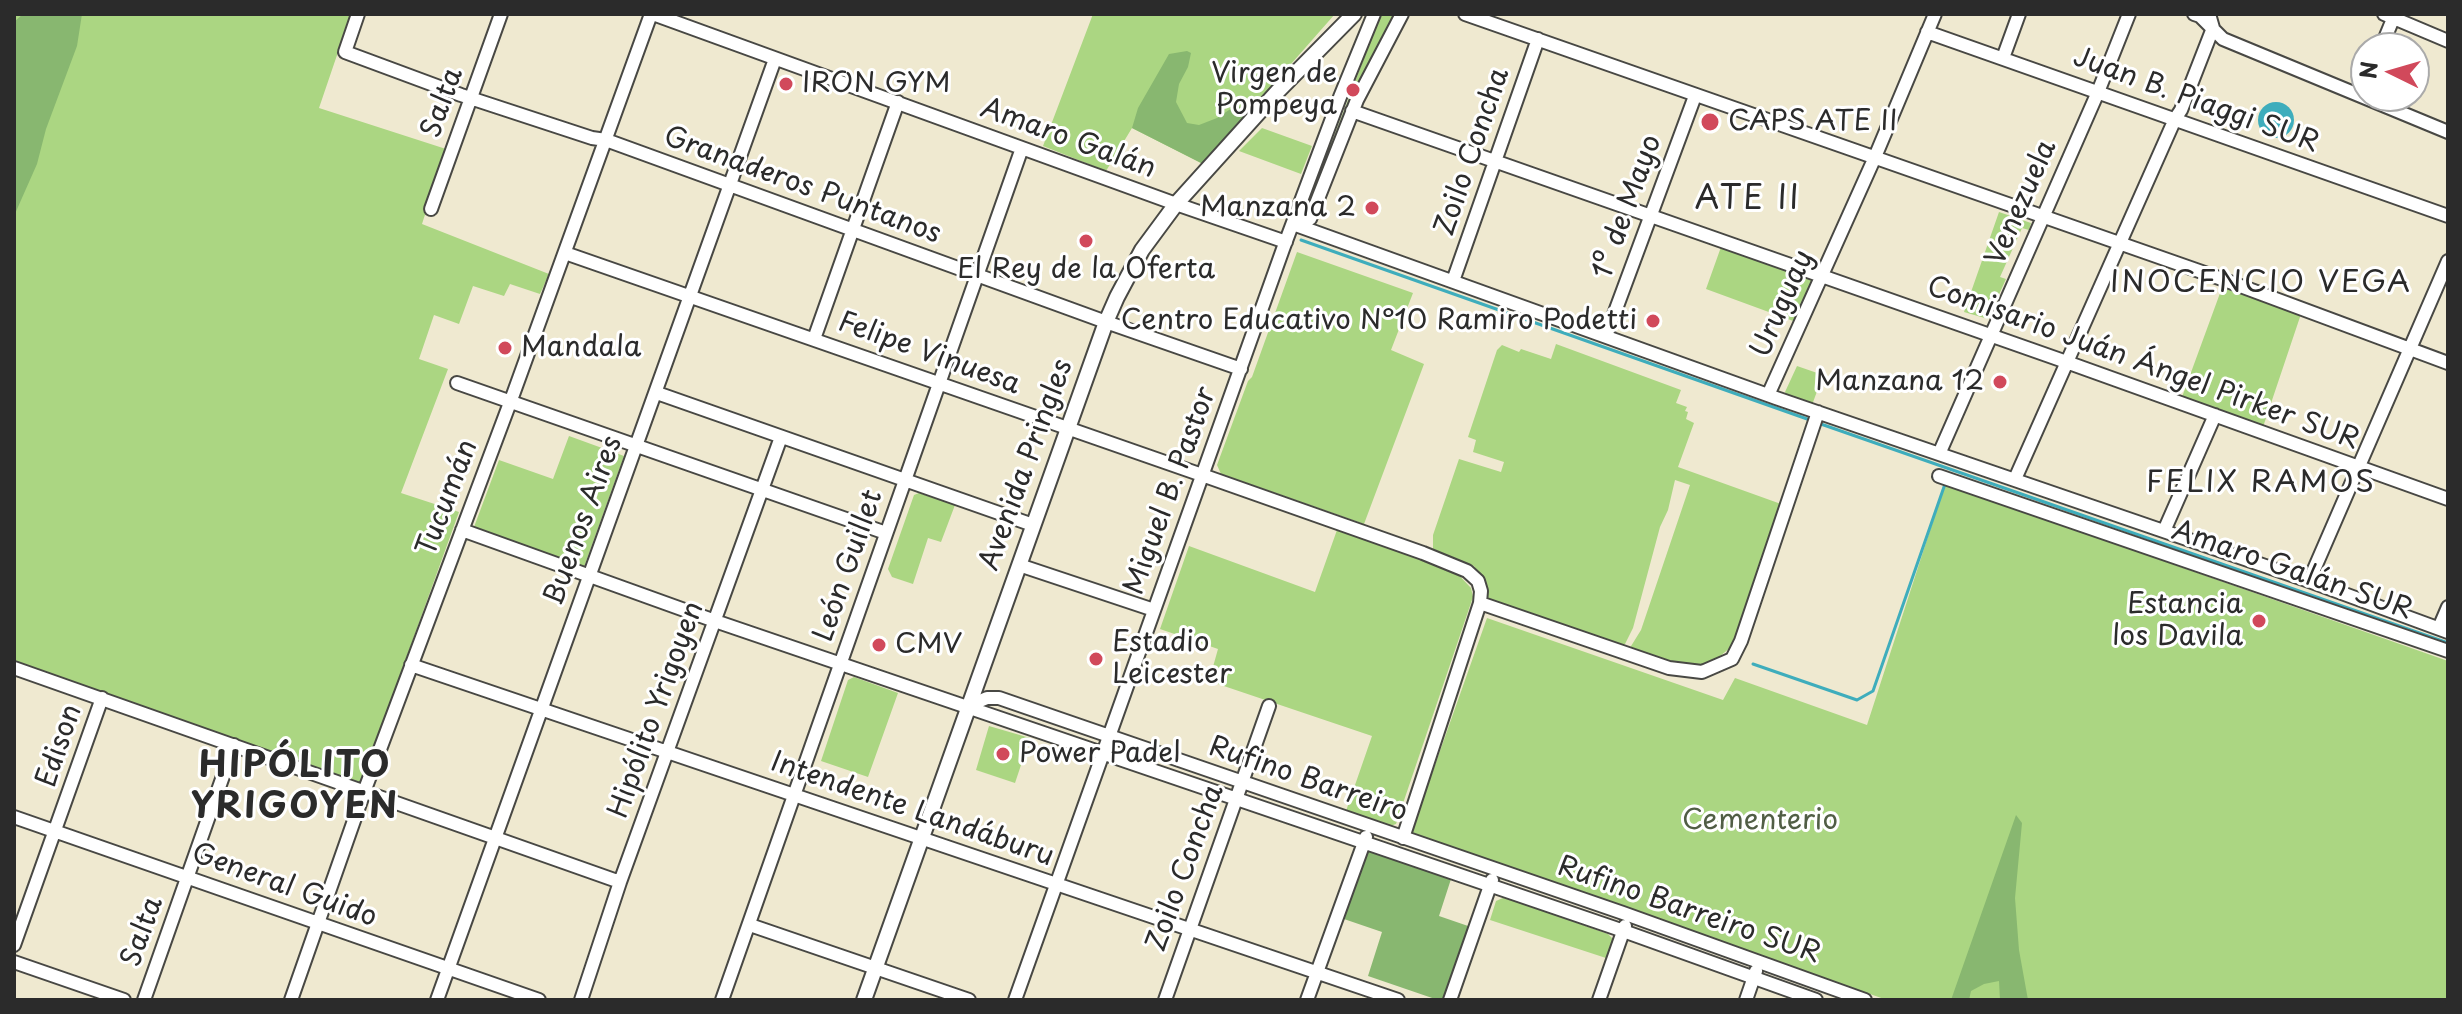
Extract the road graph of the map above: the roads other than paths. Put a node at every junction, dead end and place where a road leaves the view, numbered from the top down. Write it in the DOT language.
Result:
graph roads {
  1 [pos="358,14"];
  2 [pos="501,14"];
  3 [pos="652,14"];
  4 [pos="1354,14"];
  5 [pos="1374,14"];
  6 [pos="1402,14"];
  7 [pos="1465,14"];
  8 [pos="2019,14"];
  9 [pos="2129,14"];
  10 [pos="2194,14"];
  11 [pos="2209,14"];
  12 [pos="1931,15"];
  13 [pos="2391,15"];
  14 [pos="2213,28"];
  15 [pos="1927,32"];
  16 [pos="1538,39"];
  17 [pos="2448,41"];
  18 [pos="2003,58"];
  19 [pos="775,59"];
  20 [pos="2350,85"];
  21 [pos="2098,92"];
  22 [pos="1695,96"];
  23 [pos="471,98"];
  24 [pos="898,102"];
  25 [pos="1352,111"];
  26 [pos="2408,112"];
  27 [pos="2175,119"];
  28 [pos="2448,132"];
  29 [pos="606,140"];
  30 [pos="1022,148"];
  31 [pos="1875,157"];
  32 [pos="1495,163"];
  33 [pos="730,186"];
  34 [pos="1176,204"];
  35 [pos="431,209"];
  36 [pos="1649,215"];
  37 [pos="2448,216"];
  38 [pos="2042,217"];
  39 [pos="1293,224"];
  40 [pos="853,230"];
  41 [pos="1286,242"];
  42 [pos="2121,244"];
  43 [pos="565,253"];
  44 [pos="2448,261"];
  45 [pos="977,275"];
  46 [pos="1822,275"];
  47 [pos="1453,281"];
  48 [pos="691,296"];
  49 [pos="1106,322"];
  50 [pos="1991,335"];
  51 [pos="1606,336"];
  52 [pos="814,339"];
  53 [pos="2409,348"];
  54 [pos="2068,362"];
  55 [pos="2448,363"];
  56 [pos="1241,369"];
  57 [pos="939,382"];
  58 [pos="457,383"];
  59 [pos="657,393"];
  60 [pos="1769,393"];
  61 [pos="510,402"];
  62 [pos="1818,412"];
  63 [pos="2215,415"];
  64 [pos="1068,429"];
  65 [pos="781,437"];
  66 [pos="637,446"];
  67 [pos="1939,454"];
  68 [pos="2358,467"];
  69 [pos="1202,475"];
  70 [pos="1939,476"];
  71 [pos="2015,479"];
  72 [pos="905,480"];
  73 [pos="762,490"];
  74 [pos="2448,499"];
  75 [pos="1033,525"];
  76 [pos="462,530"];
  77 [pos="2164,531"];
  78 [pos="886,533"];
  79 [pos="1019,565"];
  80 [pos="589,576"];
  81 [pos="2309,581"];
  82 [pos="1480,603"];
  83 [pos="2448,607"];
  84 [pos="1154,610"];
  85 [pos="715,621"];
  86 [pos="2444,630"];
  87 [pos="2448,651"];
  88 [pos="841,662"];
  89 [pos="411,665"];
  90 [pos="14,668"];
  91 [pos="102,698"];
  92 [pos="968,706"];
  93 [pos="1269,706"];
  94 [pos="540,709"];
  95 [pos="1108,737"];
  96 [pos="234,745"];
  97 [pos="668,752"];
  98 [pos="1104,753"];
  99 [pos="1242,783"];
  100 [pos="364,792"];
  101 [pos="795,795"];
  102 [pos="1236,798"];
  103 [pos="14,817"];
  104 [pos="1369,826"];
  105 [pos="56,831"];
  106 [pos="495,837"];
  107 [pos="922,838"];
  108 [pos="1403,838"];
  109 [pos="1364,842"];
  110 [pos="1496,869"];
  111 [pos="189,877"];
  112 [pos="620,882"];
  113 [pos="1057,884"];
  114 [pos="1489,885"];
  115 [pos="1629,915"];
  116 [pos="318,924"];
  117 [pos="750,925"];
  118 [pos="1190,929"];
  119 [pos="1624,931"];
  120 [pos="14,945"];
  121 [pos="1760,961"];
  122 [pos="14,962"];
  123 [pos="875,968"];
  124 [pos="448,970"];
  125 [pos="1317,973"];
  126 [pos="1754,978"];
  127 [pos="124,1000"];
  128 [pos="144,1000"];
  129 [pos="291,1000"];
  130 [pos="437,1000"];
  131 [pos="539,1000"];
  132 [pos="581,1000"];
  133 [pos="722,1000"];
  134 [pos="864,1000"];
  135 [pos="969,1000"];
  136 [pos="1015,1000"];
  137 [pos="1165,1000"];
  138 [pos="1307,1000"];
  139 [pos="1398,1000"];
  140 [pos="1450,1000"];
  141 [pos="1599,1000"];
  142 [pos="1746,1000"];
  143 [pos="1816,1000"];
  144 [pos="1865,1000"];
  1 -- 23 [label="street, Granaderos Puntanos"];
  2 -- 23 [label="street, Salta"];
  3 -- 19 [label="street, Amaro Galán"];
  3 -- 29 [label="street, Tucumán"];
  4 -- 34 [label="main road, Avenida Pringles"];
  5 -- 39 [label="street, Miguel B. Pastor"];
  6 -- 25 [label="street, Miguel B. Pastor"];
  7 -- 16 [label="street"];
  8 -- 18 [label="street"];
  9 -- 21 [label="street, Venezuela"];
  10 -- 14 [label="street"];
  11 -- 14 [label="street"];
  12 -- 15 [label="street, Uruguay"];
  13 -- 17 [label="street"];
  14 -- 20 [label="street"];
  14 -- 27 [label="street"];
  15 -- 18 [label="street, Juan B. Piaggi SUR"];
  15 -- 31 [label="street, Uruguay"];
  16 -- 22 [label="street"];
  16 -- 32 [label="street, Zoilo Concha"];
  18 -- 21 [label="street, Juan B. Piaggi SUR"];
  19 -- 24 [label="street, Amaro Galán"];
  19 -- 33 [label="street, Buenos Aires"];
  21 -- 27 [label="street, Juan B. Piaggi SUR"];
  21 -- 38 [label="street, Venezuela"];
  22 -- 31 [label="street"];
  22 -- 36 [label="street, 1º de Mayo"];
  23 -- 29 [label="street, Granaderos Puntanos"];
  23 -- 35 [label="street, Salta"];
  24 -- 30 [label="street, Amaro Galán"];
  24 -- 40 [label="street"];
  25 -- 32 [label="street, Comisario Juán Ángel Pirker SUR"];
  25 -- 39 [label="street, Miguel B. Pastor"];
  26 -- 28 [label="street"];
  27 -- 37 [label="street, Juan B. Piaggi SUR"];
  27 -- 42 [label="street"];
  29 -- 33 [label="street, Granaderos Puntanos"];
  29 -- 43 [label="street, Tucumán"];
  30 -- 34 [label="street, Amaro Galán"];
  30 -- 45 [label="street, León Guillet"];
  31 -- 38 [label="street"];
  31 -- 46 [label="street, Uruguay"];
  32 -- 36 [label="street, Comisario Juán Ángel Pirker SUR"];
  32 -- 47 [label="street, Zoilo Concha"];
  33 -- 40 [label="street, Granaderos Puntanos"];
  33 -- 48 [label="street, Buenos Aires"];
  34 -- 41 [label="street, Amaro Galán"];
  34 -- 49 [label="main road, Avenida Pringles"];
  36 -- 46 [label="street, Comisario Juán Ángel Pirker SUR"];
  36 -- 51 [label="street, 1º de Mayo"];
  38 -- 42 [label="street"];
  38 -- 50 [label="street, Venezuela"];
  39 -- 41 [label="street, Miguel B. Pastor"];
  39 -- 47 [label="street"];
  40 -- 45 [label="street, Granaderos Puntanos"];
  40 -- 52 [label="street"];
  41 -- 56 [label="street, Miguel B. Pastor"];
  42 -- 53 [label="street"];
  42 -- 54 [label="street"];
  43 -- 48 [label="street, Felipe Vinuesa"];
  43 -- 61 [label="street, Tucumán"];
  44 -- 53 [label="street"];
  45 -- 49 [label="street, Granaderos Puntanos"];
  45 -- 57 [label="street, León Guillet"];
  46 -- 50 [label="street, Comisario Juán Ángel Pirker SUR"];
  46 -- 60 [label="street, Uruguay"];
  47 -- 51 [label="street"];
  48 -- 52 [label="street, Felipe Vinuesa"];
  48 -- 59 [label="street, Buenos Aires"];
  49 -- 56 [label="street, Granaderos Puntanos"];
  49 -- 64 [label="main road, Avenida Pringles"];
  50 -- 54 [label="street, Comisario Juán Ángel Pirker SUR"];
  50 -- 67 [label="street, Venezuela"];
  51 -- 60 [label="street"];
  52 -- 57 [label="street, Felipe Vinuesa"];
  53 -- 55 [label="street"];
  53 -- 68 [label="street"];
  54 -- 63 [label="street, Comisario Juán Ángel Pirker SUR"];
  54 -- 71 [label="street"];
  56 -- 69 [label="street, Miguel B. Pastor"];
  57 -- 64 [label="street, Felipe Vinuesa"];
  57 -- 72 [label="street, León Guillet"];
  58 -- 61 [label="street"];
  59 -- 65 [label="street"];
  59 -- 66 [label="street, Buenos Aires"];
  60 -- 62 [label="street"];
  61 -- 66 [label="street"];
  61 -- 76 [label="street, Tucumán"];
  62 -- 67 [label="street"];
  62 -- 82 [label="street"];
  63 -- 68 [label="street, Comisario Juán Ángel Pirker SUR"];
  63 -- 77 [label="street"];
  64 -- 69 [label="street, Felipe Vinuesa"];
  64 -- 75 [label="main road, Avenida Pringles"];
  65 -- 72 [label="street"];
  65 -- 73 [label="street, Hipólito Yrigoyen"];
  66 -- 73 [label="street"];
  66 -- 80 [label="street, Buenos Aires"];
  67 -- 71 [label="street"];
  68 -- 74 [label="street, Comisario Juán Ángel Pirker SUR"];
  68 -- 81 [label="street"];
  69 -- 82 [label="street, Felipe Vinuesa"];
  69 -- 84 [label="street, Miguel B. Pastor"];
  70 -- 87 [label="street, Amaro Galán SUR"];
  71 -- 77 [label="street"];
  72 -- 75 [label="street"];
  72 -- 78 [label="street, León Guillet"];
  73 -- 78 [label="street"];
  73 -- 85 [label="street, Hipólito Yrigoyen"];
  75 -- 79 [label="main road, Avenida Pringles"];
  76 -- 80 [label="street, Rufino Barreiro"];
  76 -- 89 [label="street, Tucumán"];
  77 -- 81 [label="street"];
  78 -- 88 [label="street, León Guillet"];
  79 -- 84 [label="street"];
  79 -- 92 [label="main road, Avenida Pringles"];
  80 -- 85 [label="street, Rufino Barreiro"];
  80 -- 94 [label="street, Buenos Aires"];
  81 -- 86 [label="street"];
  82 -- 108 [label="street"];
  83 -- 86 [label="street"];
  84 -- 95 [label="street, Miguel B. Pastor"];
  85 -- 88 [label="street, Rufino Barreiro"];
  85 -- 97 [label="street, Hipólito Yrigoyen"];
  88 -- 92 [label="street, Rufino Barreiro"];
  88 -- 101 [label="street, León Guillet"];
  89 -- 94 [label="street, Intendente Landáburu"];
  89 -- 100 [label="street, Tucumán"];
  90 -- 91 [label="street"];
  91 -- 96 [label="street"];
  91 -- 105 [label="street, Edison"];
  92 -- 95 [label="street, Rufino Barreiro"];
  92 -- 98 [label="street, Rufino Barreiro"];
  92 -- 107 [label="main road, Avenida Pringles"];
  93 -- 99 [label="street, Zoilo Concha"];
  94 -- 97 [label="street, Intendente Landáburu"];
  94 -- 106 [label="street, Buenos Aires"];
  95 -- 98 [label="street, Miguel B. Pastor"];
  95 -- 99 [label="street, Rufino Barreiro"];
  96 -- 100 [label="street"];
  96 -- 111 [label="street, Salta"];
  97 -- 101 [label="street, Intendente Landáburu"];
  97 -- 112 [label="street, Hipólito Yrigoyen"];
  98 -- 102 [label="street, Rufino Barreiro"];
  98 -- 113 [label="street, Miguel B. Pastor"];
  99 -- 102 [label="street, Zoilo Concha"];
  99 -- 104 [label="street, Rufino Barreiro"];
  100 -- 106 [label="street"];
  100 -- 116 [label="street, Tucumán"];
  101 -- 107 [label="street, Intendente Landáburu"];
  101 -- 117 [label="street, León Guillet"];
  102 -- 109 [label="street, Rufino Barreiro"];
  102 -- 118 [label="street, Zoilo Concha"];
  103 -- 105 [label="street, General Guido"];
  104 -- 108 [label="street, Rufino Barreiro"];
  104 -- 109 [label="street"];
  105 -- 111 [label="street, General Guido"];
  105 -- 120 [label="street, Edison"];
  106 -- 112 [label="street"];
  106 -- 124 [label="street, Buenos Aires"];
  107 -- 113 [label="street, Intendente Landáburu"];
  107 -- 123 [label="main road, Avenida Pringles"];
  108 -- 110 [label="street, Rufino Barreiro"];
  109 -- 114 [label="street, Rufino Barreiro"];
  109 -- 125 [label="street"];
  110 -- 114 [label="street"];
  110 -- 115 [label="street, Rufino Barreiro SUR"];
  111 -- 116 [label="street, General Guido"];
  111 -- 128 [label="street, Salta"];
  112 -- 132 [label="street, Hipólito Yrigoyen"];
  113 -- 118 [label="street, Intendente Landáburu"];
  113 -- 136 [label="street, Miguel B. Pastor"];
  114 -- 119 [label="street, Rufino Barreiro SUR"];
  114 -- 140 [label="street"];
  115 -- 119 [label="street"];
  115 -- 121 [label="street, Rufino Barreiro SUR"];
  116 -- 124 [label="street, General Guido"];
  116 -- 129 [label="street, Tucumán"];
  117 -- 123 [label="street"];
  117 -- 133 [label="street, León Guillet"];
  118 -- 125 [label="street, Intendente Landáburu"];
  118 -- 137 [label="street, Zoilo Concha"];
  119 -- 126 [label="street, Rufino Barreiro SUR"];
  119 -- 141 [label="street"];
  121 -- 126 [label="street"];
  121 -- 144 [label="street, Rufino Barreiro SUR"];
  122 -- 127 [label="street"];
  123 -- 134 [label="main road, Avenida Pringles"];
  123 -- 135 [label="street"];
  124 -- 130 [label="street, Buenos Aires"];
  124 -- 131 [label="street, General Guido"];
  125 -- 138 [label="street"];
  125 -- 139 [label="street, Intendente Landáburu"];
  126 -- 142 [label="street"];
  126 -- 143 [label="street, Rufino Barreiro SUR"];
}
